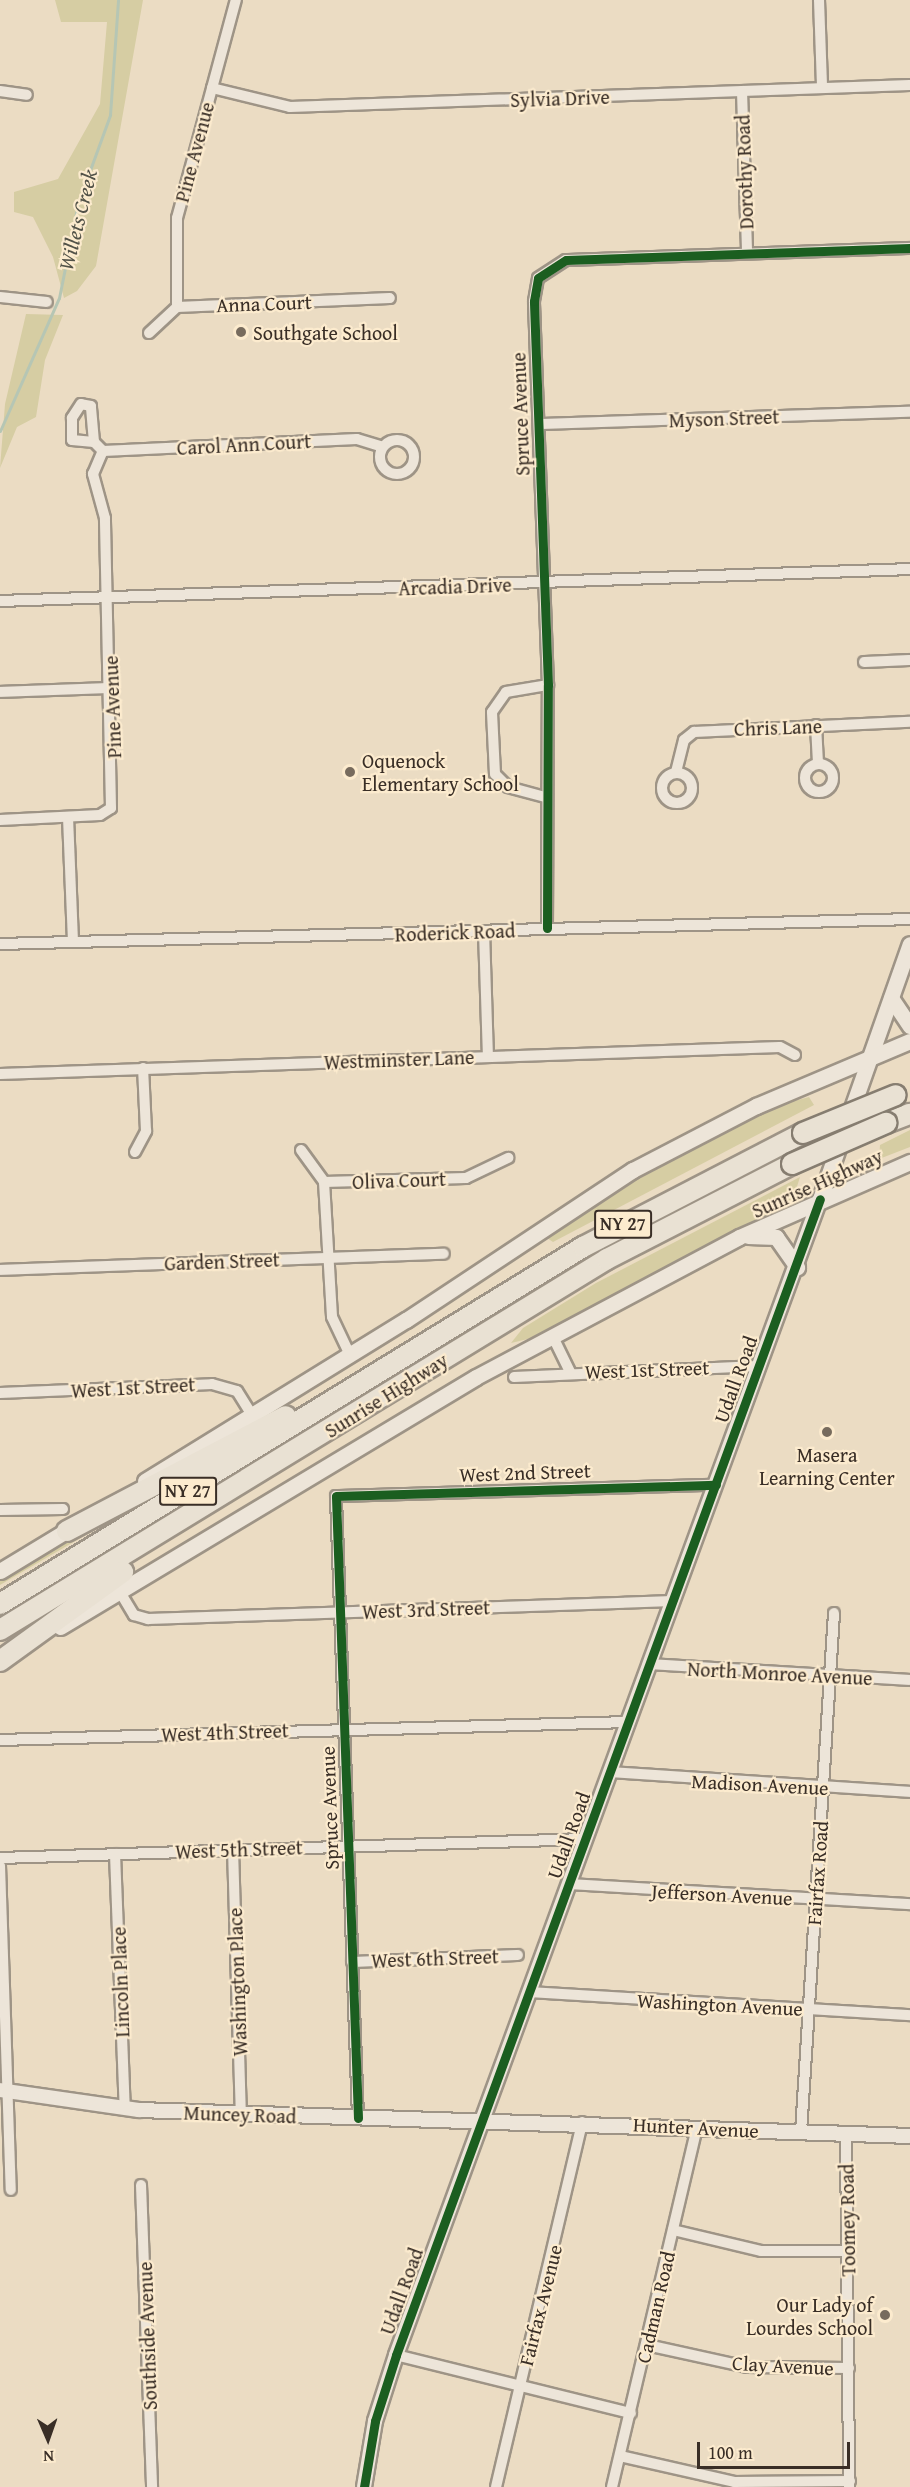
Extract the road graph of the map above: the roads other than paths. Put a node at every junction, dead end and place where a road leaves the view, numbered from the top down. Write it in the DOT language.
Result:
graph roads {
  1 [pos="236,0"];
  2 [pos="819,0"];
  3 [pos="910,85"];
  4 [pos="212,88"];
  5 [pos="822,88"];
  6 [pos="0,91"];
  7 [pos="742,91"];
  8 [pos="27,94"];
  9 [pos="910,248"];
  10 [pos="747,253"];
  11 [pos="0,297"];
  12 [pos="390,298"];
  13 [pos="47,302"];
  14 [pos="177,307"];
  15 [pos="149,333"];
  16 [pos="910,412"];
  17 [pos="539,424"];
  18 [pos="94,442"];
  19 [pos="383,447"];
  20 [pos="103,451"];
  21 [pos="910,568"];
  22 [pos="544,583"];
  23 [pos="108,597"];
  24 [pos="0,601"];
  25 [pos="910,660"];
  26 [pos="864,662"];
  27 [pos="548,685"];
  28 [pos="111,688"];
  29 [pos="0,692"];
  30 [pos="910,722"];
  31 [pos="816,725"];
  32 [pos="818,764"];
  33 [pos="676,772"];
  34 [pos="545,797"];
  35 [pos="68,817"];
  36 [pos="0,820"];
  37 [pos="910,919"];
  38 [pos="547,928"];
  39 [pos="484,931"];
  40 [pos="73,942"];
  41 [pos="0,944"];
  42 [pos="910,944"];
  43 [pos="891,998"];
  44 [pos="910,1026"];
  45 [pos="910,1041"];
  46 [pos="488,1055"];
  47 [pos="795,1055"];
  48 [pos="869,1057"];
  49 [pos="143,1068"];
  50 [pos="0,1074"];
  51 [pos="903,1092"];
  52 [pos="910,1114"];
  53 [pos="301,1150"];
  54 [pos="135,1152"];
  55 [pos="508,1158"];
  56 [pos="910,1162"];
  57 [pos="324,1182"];
  58 [pos="820,1199"];
  59 [pos="739,1237"];
  60 [pos="444,1254"];
  61 [pos="329,1257"];
  62 [pos="797,1267"];
  63 [pos="0,1270"];
  64 [pos="553,1337"];
  65 [pos="350,1355"];
  66 [pos="759,1366"];
  67 [pos="570,1372"];
  68 [pos="375,1375"];
  69 [pos="514,1377"];
  70 [pos="0,1392"];
  71 [pos="252,1415"];
  72 [pos="716,1485"];
  73 [pos="336,1496"];
  74 [pos="63,1509"];
  75 [pos="0,1510"];
  76 [pos="200,1510"];
  77 [pos="67,1531"];
  78 [pos="0,1570"];
  79 [pos="120,1592"];
  80 [pos="673,1601"];
  81 [pos="0,1604"];
  82 [pos="340,1612"];
  83 [pos="834,1613"];
  84 [pos="0,1630"];
  85 [pos="0,1661"];
  86 [pos="650,1664"];
  87 [pos="829,1676"];
  88 [pos="910,1680"];
  89 [pos="629,1722"];
  90 [pos="344,1728"];
  91 [pos="0,1740"];
  92 [pos="611,1772"];
  93 [pos="822,1787"];
  94 [pos="910,1792"];
  95 [pos="586,1839"];
  96 [pos="348,1845"];
  97 [pos="232,1849"];
  98 [pos="115,1854"];
  99 [pos="0,1858"];
  100 [pos="0,1866"];
  101 [pos="570,1884"];
  102 [pos="815,1898"];
  103 [pos="910,1904"];
  104 [pos="518,1955"];
  105 [pos="352,1962"];
  106 [pos="530,1992"];
  107 [pos="808,2008"];
  108 [pos="910,2015"];
  109 [pos="4,2091"];
  110 [pos="125,2109"];
  111 [pos="241,2114"];
  112 [pos="358,2118"];
  113 [pos="482,2122"];
  114 [pos="582,2122"];
  115 [pos="697,2127"];
  116 [pos="801,2132"];
  117 [pos="846,2133"];
  118 [pos="910,2136"];
  119 [pos="141,2185"];
  120 [pos="11,2190"];
  121 [pos="673,2230"];
  122 [pos="847,2251"];
  123 [pos="647,2345"];
  124 [pos="396,2355"];
  125 [pos="849,2368"];
  126 [pos="520,2386"];
  127 [pos="630,2413"];
  128 [pos="620,2456"];
  129 [pos="849,2484"];
  130 [pos="152,2487"];
  131 [pos="363,2487"];
  132 [pos="496,2487"];
  133 [pos="612,2487"];
  1 -- 4 [label="street, Pine Avenue"];
  2 -- 5 [label="street"];
  3 -- 5 [label="street, Sylvia Drive"];
  4 -- 7 [label="street, Sylvia Drive"];
  4 -- 14 [label="street, Pine Avenue"];
  5 -- 7 [label="street, Sylvia Drive"];
  6 -- 8 [label="street"];
  7 -- 10 [label="street, Dorothy Road"];
  9 -- 10 [label="street, Spruce Avenue"];
  10 -- 17 [label="street, Spruce Avenue"];
  11 -- 13 [label="street"];
  12 -- 14 [label="street, Anna Court"];
  14 -- 15 [label="street"];
  16 -- 17 [label="street, Myson Street"];
  17 -- 22 [label="street, Spruce Avenue"];
  18 -- 20 [label="street"];
  19 -- 20 [label="street, Carol Ann Court"];
  20 -- 23 [label="street, Pine Avenue"];
  21 -- 22 [label="street, Arcadia Drive"];
  22 -- 23 [label="street, Arcadia Drive"];
  22 -- 27 [label="street, Spruce Avenue"];
  23 -- 24 [label="street, Arcadia Drive"];
  23 -- 28 [label="street, Pine Avenue"];
  25 -- 26 [label="street"];
  27 -- 34 [label="street, Spruce Avenue"];
  27 -- 34 [label="street"];
  28 -- 29 [label="street"];
  28 -- 35 [label="street, Pine Avenue"];
  30 -- 31 [label="street, Chris Lane"];
  31 -- 32 [label="street"];
  31 -- 33 [label="street, Chris Lane"];
  34 -- 38 [label="street, Spruce Avenue"];
  35 -- 36 [label="street"];
  35 -- 40 [label="street"];
  37 -- 38 [label="street, Roderick Road"];
  38 -- 39 [label="street, Roderick Road"];
  39 -- 40 [label="street, Roderick Road"];
  39 -- 46 [label="street"];
  40 -- 41 [label="street, Roderick Road"];
  42 -- 43 [label="main road, Udall Road"];
  43 -- 44 [label="main road"];
  43 -- 48 [label="main road, Udall Road"];
  45 -- 48 [label="main road"];
  46 -- 47 [label="street, Westminster Lane"];
  46 -- 49 [label="street, Westminster Lane"];
  48 -- 58 [label="main road, Udall Road"];
  48 -- 65 [label="main road"];
  49 -- 50 [label="street, Westminster Lane"];
  49 -- 54 [label="street"];
  51 -- 68 [label="highway, Sunrise Highway / NY 27, bridge"];
  52 -- 76 [label="highway, Sunrise Highway / NY 27, bridge"];
  53 -- 57 [label="street, Oliva Court"];
  55 -- 57 [label="street, Oliva Court"];
  56 -- 58 [label="main road, Sunrise Highway"];
  57 -- 61 [label="street"];
  58 -- 59 [label="main road, Sunrise Highway"];
  58 -- 62 [label="street, Udall Road"];
  59 -- 62 [label="main road"];
  59 -- 64 [label="main road, Sunrise Highway"];
  60 -- 61 [label="street, Garden Street"];
  61 -- 63 [label="street, Garden Street"];
  61 -- 65 [label="street"];
  62 -- 66 [label="street, Udall Road"];
  64 -- 67 [label="street, West 1st Street"];
  64 -- 79 [label="main road, Sunrise Highway"];
  65 -- 71 [label="main road"];
  66 -- 67 [label="street, West 1st Street"];
  66 -- 72 [label="street, Udall Road"];
  67 -- 69 [label="street, West 1st Street"];
  68 -- 77 [label="highway"];
  68 -- 81 [label="highway, Sunrise Highway / NY 27"];
  70 -- 71 [label="street, West 1st Street"];
  71 -- 77 [label="main road"];
  72 -- 73 [label="street, West 2nd Street"];
  72 -- 80 [label="street, Udall Road"];
  73 -- 82 [label="street, Spruce Avenue"];
  74 -- 75 [label="street"];
  76 -- 84 [label="highway, Sunrise Highway / NY 27"];
  76 -- 85 [label="highway"];
  77 -- 78 [label="main road"];
  79 -- 82 [label="street, West 3rd Street"];
  79 -- 85 [label="main road, Sunrise Highway"];
  80 -- 82 [label="street, West 3rd Street"];
  80 -- 86 [label="street, Udall Road"];
  82 -- 90 [label="street, Spruce Avenue"];
  83 -- 87 [label="street, Fairfax Road"];
  86 -- 87 [label="street, North Monroe Avenue"];
  86 -- 89 [label="street, Udall Road"];
  87 -- 88 [label="street, North Monroe Avenue"];
  87 -- 93 [label="street, Fairfax Road"];
  89 -- 90 [label="street, West 4th Street"];
  89 -- 92 [label="street, Udall Road"];
  90 -- 91 [label="street, West 4th Street"];
  90 -- 96 [label="street, Spruce Avenue"];
  92 -- 93 [label="street, Madison Avenue"];
  92 -- 95 [label="street, Udall Road"];
  93 -- 94 [label="street, Madison Avenue"];
  93 -- 102 [label="street, Fairfax Road"];
  95 -- 96 [label="street, West 5th Street"];
  95 -- 101 [label="street, Udall Road"];
  96 -- 97 [label="street, West 5th Street"];
  96 -- 105 [label="street, Spruce Avenue"];
  97 -- 98 [label="street, West 5th Street"];
  97 -- 111 [label="street, Washington Place"];
  98 -- 99 [label="street, West 5th Street"];
  98 -- 110 [label="street, Lincoln Place"];
  100 -- 109 [label="street"];
  101 -- 102 [label="street, Jefferson Avenue"];
  101 -- 106 [label="street, Udall Road"];
  102 -- 103 [label="street, Jefferson Avenue"];
  102 -- 107 [label="street, Fairfax Road"];
  104 -- 105 [label="street, West 6th Street"];
  105 -- 112 [label="street, Spruce Avenue"];
  106 -- 107 [label="street, Washington Avenue"];
  106 -- 113 [label="street, Udall Road"];
  107 -- 108 [label="street, Washington Avenue"];
  107 -- 116 [label="street, Fairfax Road"];
  109 -- 110 [label="street, Muncey Road"];
  109 -- 120 [label="street"];
  110 -- 111 [label="street, Muncey Road"];
  111 -- 112 [label="street, Muncey Road"];
  112 -- 113 [label="street, Muncey Road"];
  113 -- 114 [label="street, Hunter Avenue"];
  113 -- 124 [label="street, Udall Road"];
  114 -- 115 [label="street, Hunter Avenue"];
  114 -- 126 [label="street, Fairfax Avenue"];
  115 -- 116 [label="street, Hunter Avenue"];
  115 -- 121 [label="street, Cadman Road"];
  116 -- 117 [label="street, Hunter Avenue"];
  117 -- 118 [label="street, Hunter Avenue"];
  117 -- 122 [label="street, Toomey Road"];
  119 -- 130 [label="street, Southside Avenue"];
  121 -- 122 [label="street"];
  121 -- 123 [label="street, Cadman Road"];
  122 -- 125 [label="street, Toomey Road"];
  123 -- 125 [label="street, Clay Avenue"];
  123 -- 127 [label="street, Cadman Road"];
  124 -- 126 [label="street"];
  124 -- 131 [label="street, Udall Road"];
  125 -- 129 [label="street, Toomey Road"];
  126 -- 127 [label="street"];
  126 -- 132 [label="street, Fairfax Avenue"];
  127 -- 128 [label="street, Cadman Road"];
  128 -- 129 [label="street"];
  128 -- 133 [label="street, Cadman Road"];
}
